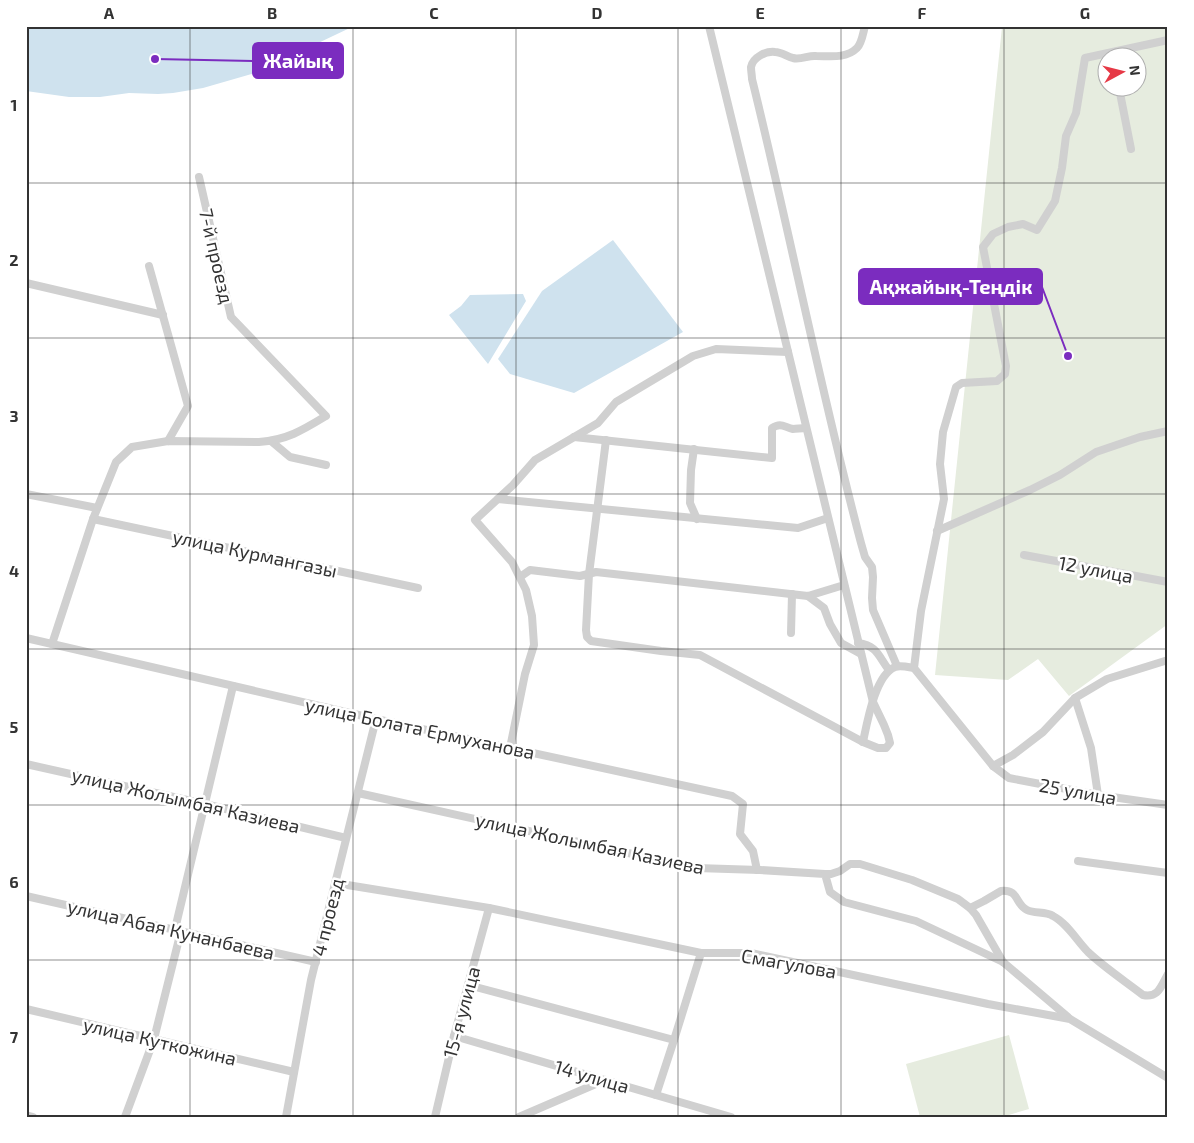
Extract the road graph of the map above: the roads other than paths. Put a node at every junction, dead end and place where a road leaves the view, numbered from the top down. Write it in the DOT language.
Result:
graph roads {
  1 [pos="709,26"];
  2 [pos="865,26"];
  3 [pos="1168,40"];
  4 [pos="1139,48"];
  5 [pos="1096,57"];
  6 [pos="1121,98"];
  7 [pos="1131,149"];
  8 [pos="199,177"];
  9 [pos="149,266"];
  10 [pos="26,283"];
  11 [pos="162,315"];
  12 [pos="788,352"];
  13 [pos="806,428"];
  14 [pos="1168,431"];
  15 [pos="574,437"];
  16 [pos="606,440"];
  17 [pos="168,441"];
  18 [pos="271,441"];
  19 [pos="694,449"];
  20 [pos="326,465"];
  21 [pos="26,494"];
  22 [pos="498,500"];
  23 [pos="97,508"];
  24 [pos="597,510"];
  25 [pos="828,518"];
  26 [pos="93,519"];
  27 [pos="697,519"];
  28 [pos="937,531"];
  29 [pos="1024,555"];
  30 [pos="589,574"];
  31 [pos="520,577"];
  32 [pos="1168,582"];
  33 [pos="844,586"];
  34 [pos="418,588"];
  35 [pos="792,594"];
  36 [pos="808,596"];
  37 [pos="791,633"];
  38 [pos="26,638"];
  39 [pos="858,643"];
  40 [pos="52,644"];
  41 [pos="861,654"];
  42 [pos="1168,660"];
  43 [pos="893,668"];
  44 [pos="914,668"];
  45 [pos="233,686"];
  46 [pos="1075,698"];
  47 [pos="873,702"];
  48 [pos="376,719"];
  49 [pos="863,742"];
  50 [pos="510,748"];
  51 [pos="26,764"];
  52 [pos="993,766"];
  53 [pos="358,793"];
  54 [pos="1098,795"];
  55 [pos="205,804"];
  56 [pos="1168,805"];
  57 [pos="346,838"];
  58 [pos="1078,861"];
  59 [pos="757,870"];
  60 [pos="1168,873"];
  61 [pos="825,874"];
  62 [pos="335,883"];
  63 [pos="26,896"];
  64 [pos="489,908"];
  65 [pos="970,908"];
  66 [pos="178,930"];
  67 [pos="701,952"];
  68 [pos="316,962"];
  69 [pos="1003,962"];
  70 [pos="1168,974"];
  71 [pos="468,985"];
  72 [pos="26,1009"];
  73 [pos="1070,1019"];
  74 [pos="454,1036"];
  75 [pos="154,1039"];
  76 [pos="674,1040"];
  77 [pos="294,1072"];
  78 [pos="1168,1078"];
  79 [pos="605,1080"];
  80 [pos="656,1095"];
  81 [pos="26,1115"];
  82 [pos="32,1117"];
  83 [pos="125,1117"];
  84 [pos="286,1117"];
  85 [pos="435,1117"];
  86 [pos="519,1117"];
  87 [pos="731,1117"];
  1 -- 12 [label="street"];
  2 -- 43 [label="street"];
  3 -- 4 [label="street"];
  5 -- 28 [label="street"];
  6 -- 7 [label="street"];
  8 -- 18 [label="street, 7-й проезд"];
  9 -- 11 [label="street"];
  10 -- 11 [label="street"];
  11 -- 17 [label="street"];
  12 -- 13 [label="street"];
  12 -- 15 [label="street"];
  13 -- 19 [label="street"];
  13 -- 25 [label="street"];
  14 -- 28 [label="street"];
  15 -- 16 [label="street"];
  15 -- 22 [label="street"];
  16 -- 19 [label="street"];
  16 -- 24 [label="street"];
  17 -- 18 [label="street"];
  17 -- 23 [label="street"];
  18 -- 20 [label="street"];
  19 -- 27 [label="street"];
  21 -- 23 [label="street"];
  22 -- 24 [label="street"];
  22 -- 31 [label="street"];
  23 -- 26 [label="street"];
  24 -- 27 [label="street"];
  24 -- 30 [label="street"];
  25 -- 27 [label="street"];
  25 -- 33 [label="street"];
  26 -- 34 [label="street, улица Курмангазы"];
  26 -- 40 [label="street"];
  28 -- 44 [label="street"];
  29 -- 32 [label="street, 12 улица"];
  30 -- 31 [label="street"];
  30 -- 35 [label="street"];
  30 -- 49 [label="street"];
  31 -- 50 [label="street"];
  33 -- 36 [label="street"];
  33 -- 39 [label="street"];
  35 -- 36 [label="street"];
  35 -- 37 [label="street"];
  36 -- 41 [label="street"];
  38 -- 40 [label="street, улица Болата Ермуханова"];
  39 -- 41 [label="street"];
  39 -- 43 [label="street"];
  40 -- 45 [label="street, улица Болата Ермуханова"];
  41 -- 47 [label="street"];
  42 -- 46 [label="street"];
  43 -- 44 [label="street"];
  43 -- 47 [label="street"];
  44 -- 52 [label="street, 25 улица"];
  45 -- 48 [label="street, улица Болата Ермуханова"];
  45 -- 55 [label="street"];
  46 -- 52 [label="street"];
  46 -- 54 [label="street"];
  47 -- 49 [label="street"];
  47 -- 49 [label="street"];
  48 -- 50 [label="street, улица Болата Ермуханова"];
  48 -- 53 [label="street, 4 проезд"];
  50 -- 59 [label="street, улица Болата Ермуханова"];
  51 -- 55 [label="street, улица Жолымбая Казиева"];
  52 -- 54 [label="street, 25 улица"];
  53 -- 57 [label="street, 4 проезд"];
  53 -- 59 [label="street, улица Жолымбая Казиева"];
  54 -- 56 [label="street, 25 улица"];
  55 -- 57 [label="street, улица Жолымбая Казиева"];
  55 -- 66 [label="street"];
  57 -- 62 [label="street, 4 проезд"];
  58 -- 60 [label="street"];
  59 -- 61 [label="street, улица Жолымбая Казиева"];
  61 -- 65 [label="street, улица Жолымбая Казиева"];
  61 -- 69 [label="street, улица Жолымбая Казиева"];
  62 -- 64 [label="street, Смагулова"];
  62 -- 68 [label="street, 4 проезд"];
  63 -- 66 [label="street, улица Абая Кунанбаева"];
  64 -- 67 [label="street, Смагулова"];
  64 -- 71 [label="street, 15-я улица"];
  65 -- 69 [label="street, улица Жолымбая Казиева"];
  65 -- 70 [label="street"];
  66 -- 68 [label="street, улица Абая Кунанбаева"];
  66 -- 75 [label="street"];
  67 -- 73 [label="street, Смагулова"];
  67 -- 76 [label="street"];
  68 -- 77 [label="street, 4 проезд"];
  69 -- 73 [label="street, улица Жолымбая Казиева"];
  71 -- 74 [label="street, 15-я улица"];
  71 -- 76 [label="street"];
  72 -- 75 [label="street, улица Куткожина"];
  73 -- 78 [label="street, Смагулова"];
  74 -- 79 [label="street, 14 улица"];
  74 -- 85 [label="street, 15-я улица"];
  75 -- 77 [label="street, улица Куткожина"];
  75 -- 83 [label="street"];
  76 -- 80 [label="street"];
  77 -- 84 [label="street, 4 проезд"];
  79 -- 80 [label="street, 14 улица"];
  79 -- 86 [label="street"];
  80 -- 87 [label="street, 14 улица"];
  81 -- 82 [label="street"];
}
